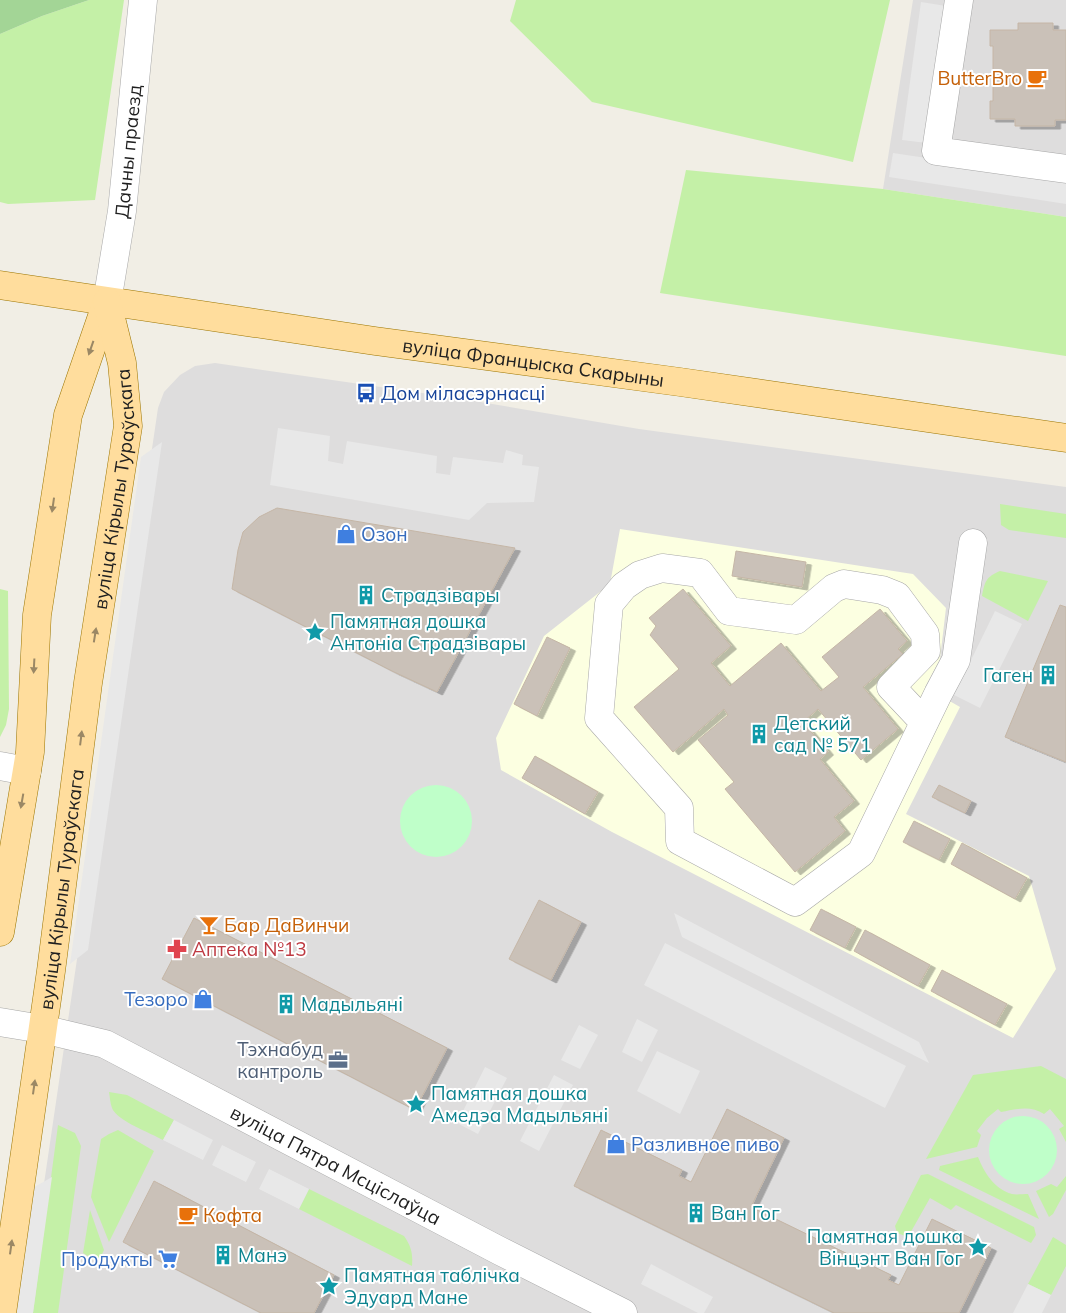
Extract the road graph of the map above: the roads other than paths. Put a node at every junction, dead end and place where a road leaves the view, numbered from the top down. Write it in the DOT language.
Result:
graph roads {
  1 [pos="143,0"];
  2 [pos="959,0"];
  3 [pos="1066,169"];
  4 [pos="0,285"];
  5 [pos="107,302"];
  6 [pos="1066,438"];
  7 [pos="973,543"];
  8 [pos="924,722"];
  9 [pos="0,766"];
  10 [pos="27,771"];
  11 [pos="0,932"];
  12 [pos="0,1022"];
  13 [pos="42,1029"];
  14 [pos="2,1313"];
  15 [pos="623,1313"];
  1 -- 5 [label="street, Дачны праезд"];
  2 -- 3 [label="street"];
  4 -- 5 [label="main road, вуліца Францыска Скарыны"];
  5 -- 6 [label="main road, вуліца Францыска Скарыны"];
  5 -- 10 [label="main road, вуліца Кірылы Тураўскага, one-way"];
  13 -- 5 [label="main road, вуліца Кірылы Тураўскага, one-way"];
  7 -- 8 [label="street"];
  8 -- 8 [label="street"];
  9 -- 10 [label="street"];
  10 -- 11 [label="main road, вуліца Кірылы Тураўскага, one-way"];
  12 -- 13 [label="street, вуліца Пятра Мсціслаўца"];
  14 -- 13 [label="main road, вуліца Кірылы Тураўскага, one-way"];
  13 -- 15 [label="street, вуліца Пятра Мсціслаўца"];
}
